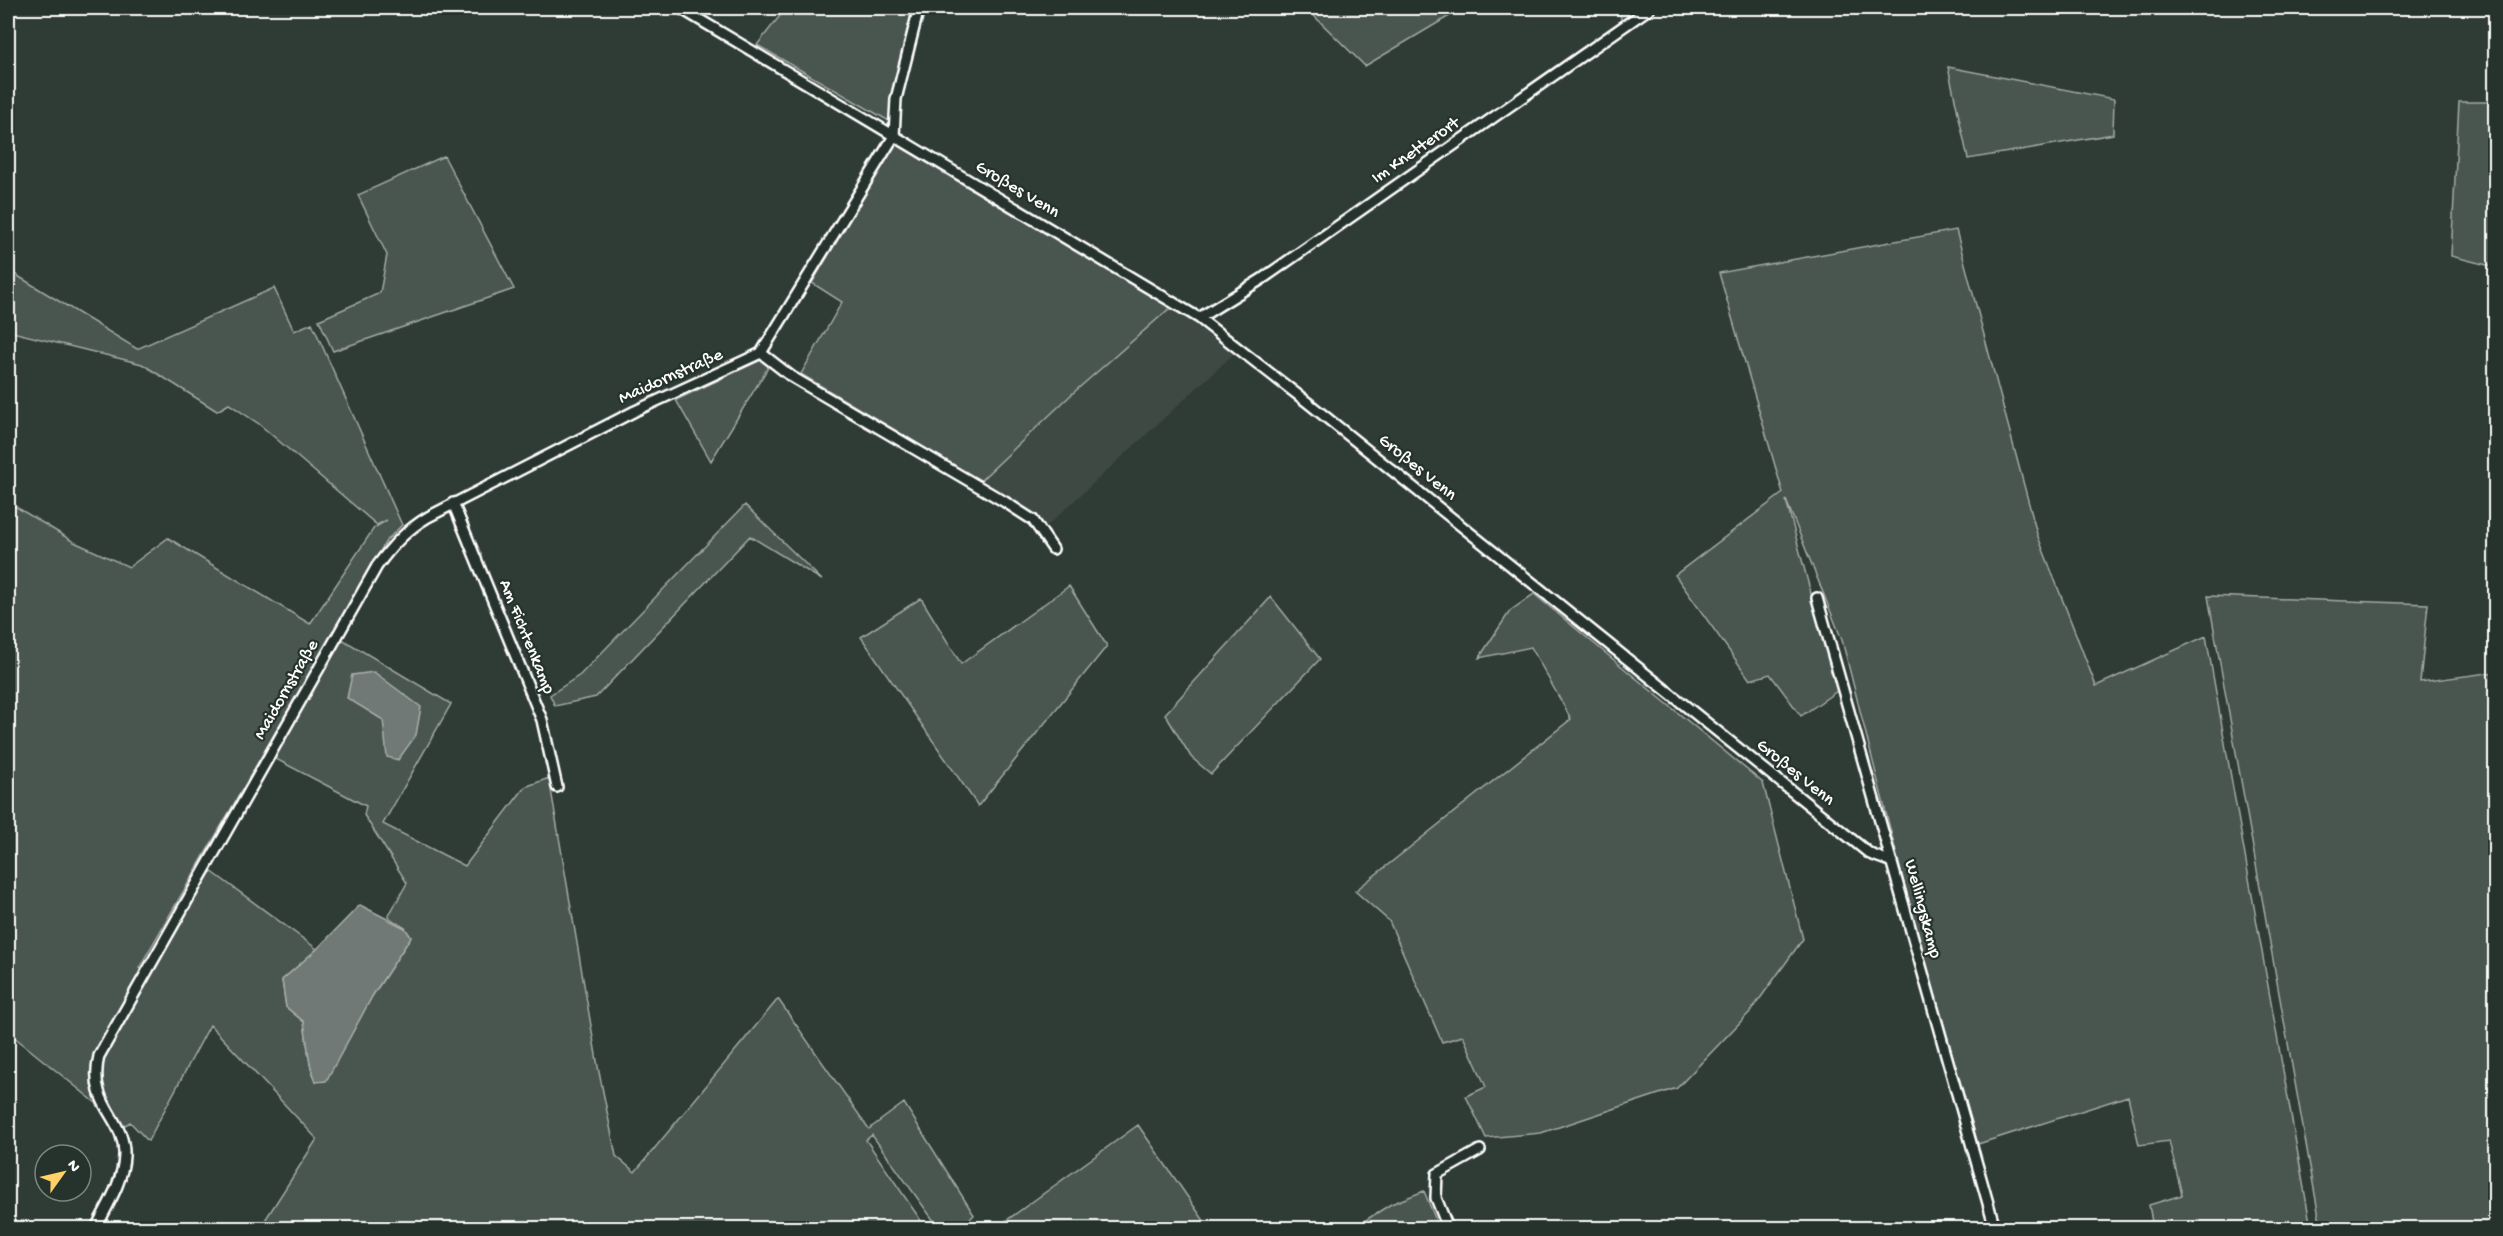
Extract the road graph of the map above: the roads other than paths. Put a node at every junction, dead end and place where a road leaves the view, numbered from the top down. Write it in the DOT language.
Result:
graph roads {
  1 [pos="680,8"];
  2 [pos="919,8"];
  3 [pos="1650,8"];
  4 [pos="894,135"];
  5 [pos="1200,318"];
  6 [pos="761,353"];
  7 [pos="453,504"];
  8 [pos="1053,549"];
  9 [pos="1817,598"];
  10 [pos="557,787"];
  11 [pos="1892,862"];
  12 [pos="1480,1150"];
  13 [pos="96,1228"];
  14 [pos="1448,1228"];
  15 [pos="1995,1228"];
  1 -- 4 [label="street, Großes Venn"];
  2 -- 4 [label="street"];
  3 -- 5 [label="street, Im Knetterort"];
  4 -- 5 [label="street, Großes Venn"];
  4 -- 6 [label="street"];
  5 -- 11 [label="street, Großes Venn"];
  6 -- 7 [label="street, Maidornstraße"];
  6 -- 8 [label="street"];
  7 -- 10 [label="street, Am Fichtenkamp"];
  7 -- 13 [label="street, Maidornstraße"];
  9 -- 11 [label="street, Wellingskamp"];
  11 -- 15 [label="street, Wellingskamp"];
  12 -- 14 [label="street"];
}
